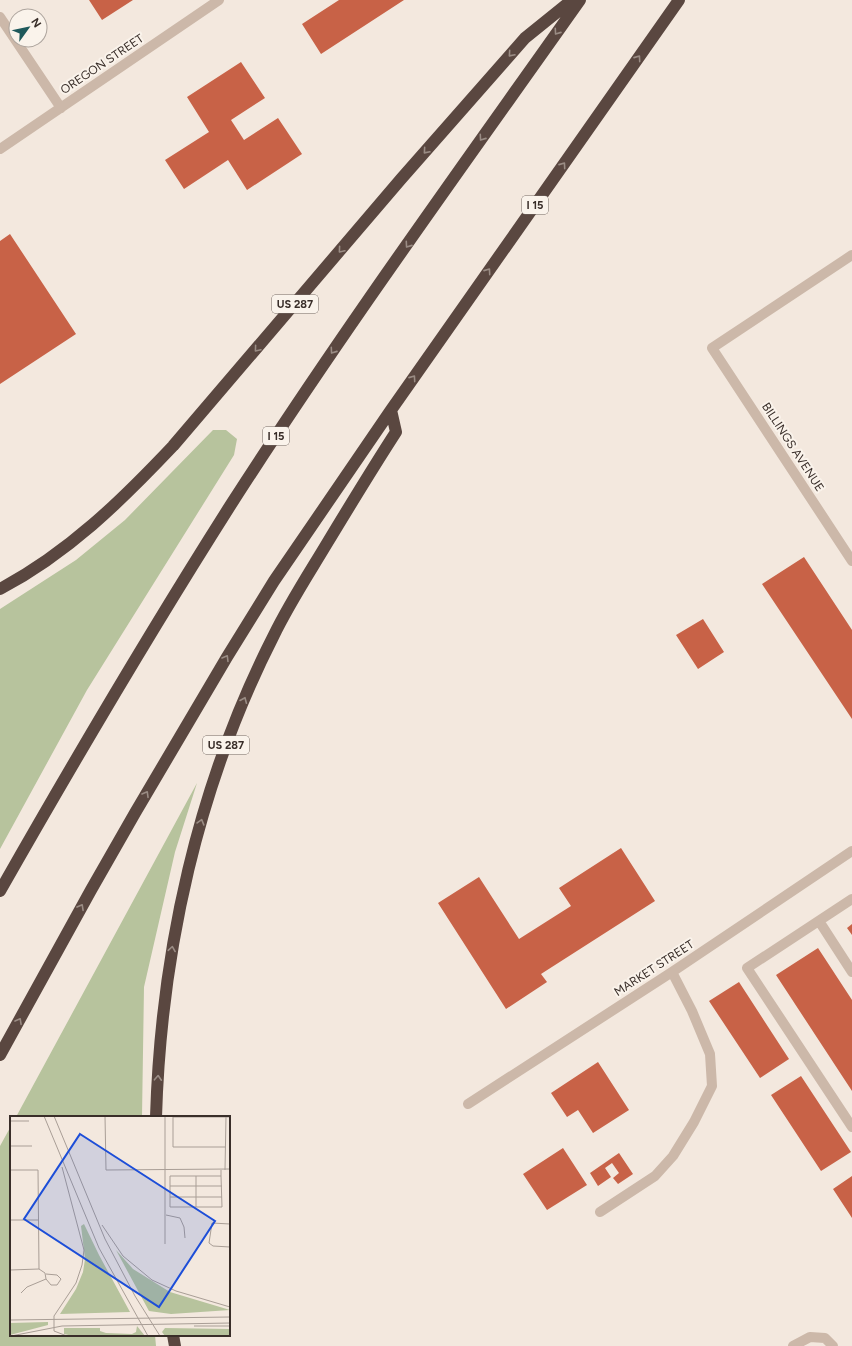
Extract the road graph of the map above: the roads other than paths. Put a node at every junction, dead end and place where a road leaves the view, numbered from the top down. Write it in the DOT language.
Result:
graph roads {
  1 [pos="219,0"];
  2 [pos="572,0"];
  3 [pos="580,0"];
  4 [pos="679,0"];
  5 [pos="0,17"];
  6 [pos="61,108"];
  7 [pos="0,149"];
  8 [pos="852,255"];
  9 [pos="391,410"];
  10 [pos="852,561"];
  11 [pos="0,589"];
  12 [pos="852,851"];
  13 [pos="0,891"];
  14 [pos="852,899"];
  15 [pos="818,921"];
  16 [pos="672,972"];
  17 [pos="852,972"];
  18 [pos="0,1055"];
  19 [pos="468,1104"];
  20 [pos="156,1116"];
  21 [pos="852,1127"];
  22 [pos="600,1212"];
  23 [pos="173,1336"];
  24 [pos="175,1346"];
  25 [pos="793,1346"];
  26 [pos="833,1346"];
  1 -- 6 [label="street, OREGON STREET"];
  2 -- 11 [label="highway, US 287, one-way"];
  3 -- 13 [label="highway, I 15, one-way"];
  9 -- 4 [label="highway, I 15, one-way"];
  5 -- 6 [label="street"];
  6 -- 7 [label="street, OREGON STREET"];
  8 -- 10 [label="street, BILLINGS AVENUE"];
  18 -- 9 [label="highway, I 15, one-way"];
  20 -- 9 [label="highway, US 287, one-way"];
  12 -- 16 [label="street, MARKET STREET"];
  14 -- 15 [label="street"];
  15 -- 17 [label="street"];
  15 -- 21 [label="street"];
  16 -- 19 [label="street, MARKET STREET"];
  16 -- 22 [label="street"];
  23 -- 24 [label="highway"];
  25 -- 26 [label="street"];
}
